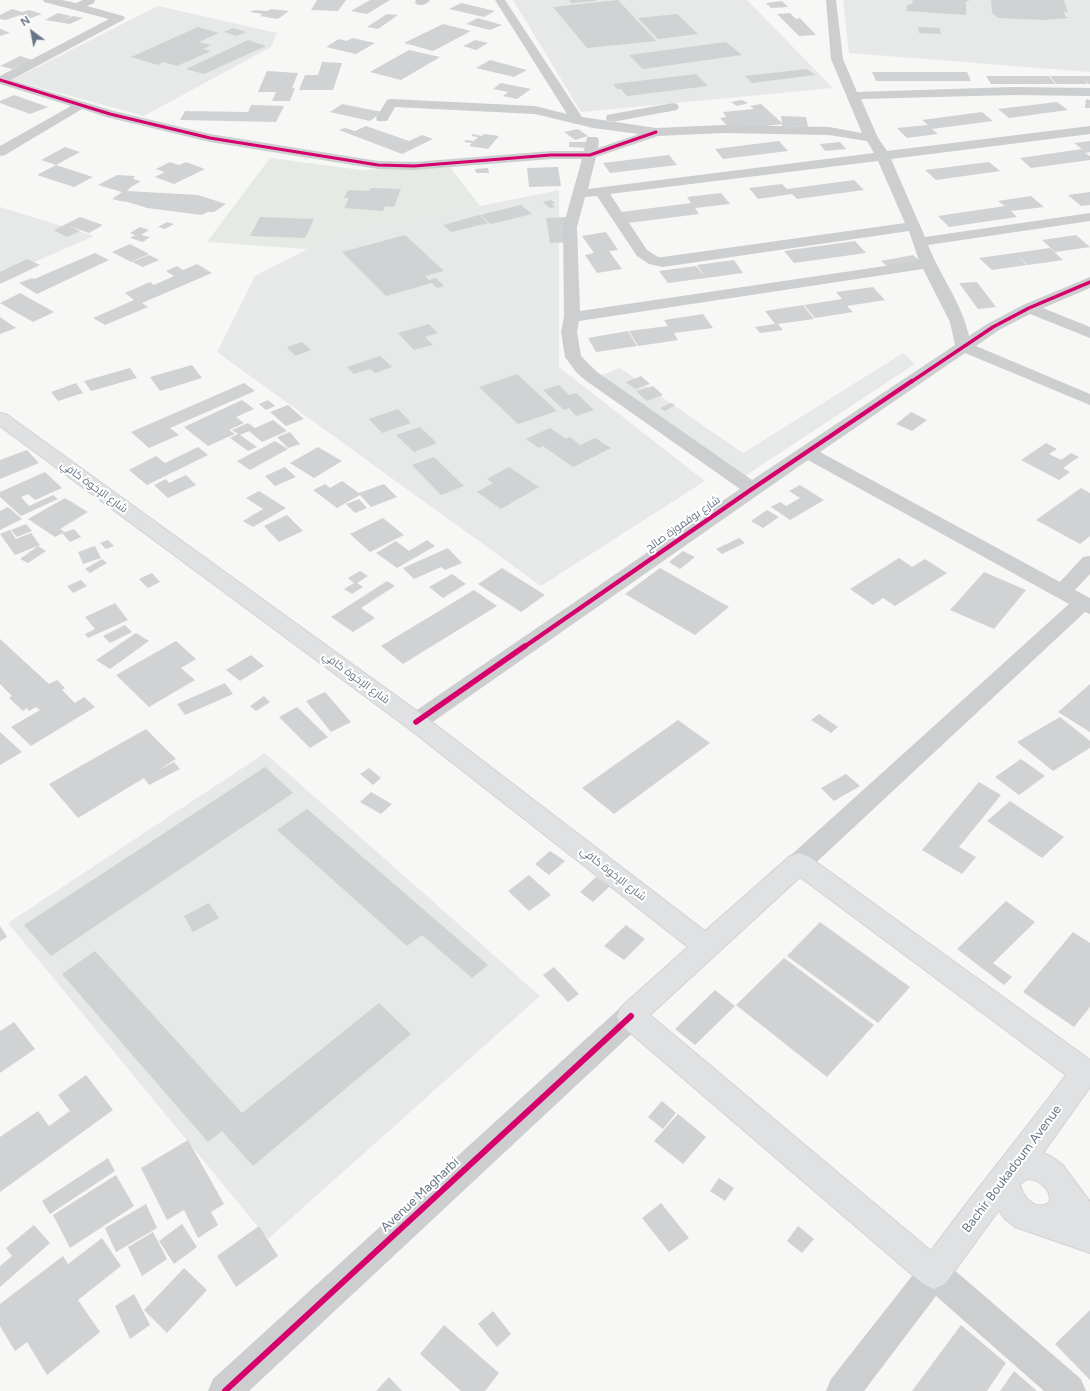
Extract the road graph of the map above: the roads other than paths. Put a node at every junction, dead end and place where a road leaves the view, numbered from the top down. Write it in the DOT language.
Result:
graph roads {
  1 [pos="48,0"];
  2 [pos="91,0"];
  3 [pos="500,0"];
  4 [pos="831,0"];
  5 [pos="77,7"];
  6 [pos="0,80"];
  7 [pos="1090,92"];
  8 [pos="853,96"];
  9 [pos="81,105"];
  10 [pos="673,107"];
  11 [pos="611,117"];
  12 [pos="382,118"];
  13 [pos="577,120"];
  14 [pos="593,124"];
  15 [pos="1090,130"];
  16 [pos="656,132"];
  17 [pos="871,138"];
  18 [pos="0,152"];
  19 [pos="590,155"];
  20 [pos="883,156"];
  21 [pos="601,192"];
  22 [pos="579,194"];
  23 [pos="1090,217"];
  24 [pos="914,226"];
  25 [pos="919,242"];
  26 [pos="928,264"];
  27 [pos="1090,282"];
  28 [pos="1029,308"];
  29 [pos="572,317"];
  30 [pos="1090,333"];
  31 [pos="963,346"];
  32 [pos="1090,400"];
  33 [pos="0,418"];
  34 [pos="807,452"];
  35 [pos="752,489"];
  36 [pos="1090,562"];
  37 [pos="1062,592"];
  38 [pos="1086,605"];
  39 [pos="416,722"];
  40 [pos="799,863"];
  41 [pos="706,946"];
  42 [pos="631,1016"];
  43 [pos="1088,1071"];
  44 [pos="1039,1135"];
  45 [pos="1010,1172"];
  46 [pos="1057,1182"];
  47 [pos="978,1212"];
  48 [pos="1031,1217"];
  49 [pos="1090,1227"];
  50 [pos="1090,1238"];
  51 [pos="934,1273"];
  52 [pos="225,1391"];
  53 [pos="842,1391"];
  54 [pos="1069,1391"];
  1 -- 5 [label="street"];
  2 -- 5 [label="street"];
  3 -- 13 [label="street"];
  4 -- 8 [label="street"];
  5 -- 6 [label="street"];
  6 -- 9 [label="street"];
  7 -- 8 [label="street"];
  8 -- 17 [label="street"];
  9 -- 18 [label="street"];
  9 -- 19 [label="street"];
  10 -- 11 [label="street"];
  11 -- 14 [label="street"];
  11 -- 16 [label="street"];
  12 -- 13 [label="street"];
  13 -- 14 [label="street"];
  14 -- 19 [label="street"];
  15 -- 20 [label="street"];
  16 -- 17 [label="street"];
  16 -- 19 [label="street"];
  17 -- 20 [label="street"];
  19 -- 22 [label="street"];
  20 -- 21 [label="street"];
  20 -- 24 [label="street"];
  21 -- 22 [label="street"];
  21 -- 24 [label="street"];
  22 -- 29 [label="street"];
  23 -- 25 [label="street"];
  24 -- 25 [label="street"];
  25 -- 26 [label="street"];
  26 -- 29 [label="street"];
  26 -- 31 [label="street"];
  27 -- 28 [label="street, شارع بوقموزة صالح"];
  28 -- 30 [label="street"];
  28 -- 31 [label="street, شارع بوقموزة صالح"];
  29 -- 35 [label="street"];
  31 -- 32 [label="street"];
  31 -- 34 [label="street, شارع بوقموزة صالح"];
  33 -- 39 [label="main road, شارع الإخوة كافي"];
  34 -- 35 [label="street, شارع بوقموزة صالح"];
  34 -- 37 [label="street"];
  35 -- 39 [label="street, شارع بوقموزة صالح"];
  36 -- 37 [label="street"];
  37 -- 38 [label="street"];
  38 -- 40 [label="street"];
  39 -- 41 [label="main road, شارع الإخوة كافي"];
  40 -- 41 [label="main road"];
  40 -- 43 [label="main road"];
  41 -- 42 [label="main road"];
  42 -- 51 [label="main road"];
  42 -- 52 [label="street, Avenue Magharbi"];
  43 -- 44 [label="main road, Bachir Boukadoum Avenue"];
  44 -- 45 [label="main road, Bachir Boukadoum Avenue"];
  44 -- 46 [label="main road"];
  45 -- 46 [label="main road"];
  45 -- 47 [label="main road, Bachir Boukadoum Avenue"];
  45 -- 48 [label="main road"];
  46 -- 48 [label="main road"];
  46 -- 49 [label="main road"];
  47 -- 48 [label="main road"];
  47 -- 51 [label="main road, Bachir Boukadoum Avenue"];
  48 -- 50 [label="main road"];
  51 -- 53 [label="street"];
  51 -- 54 [label="street"];
}
